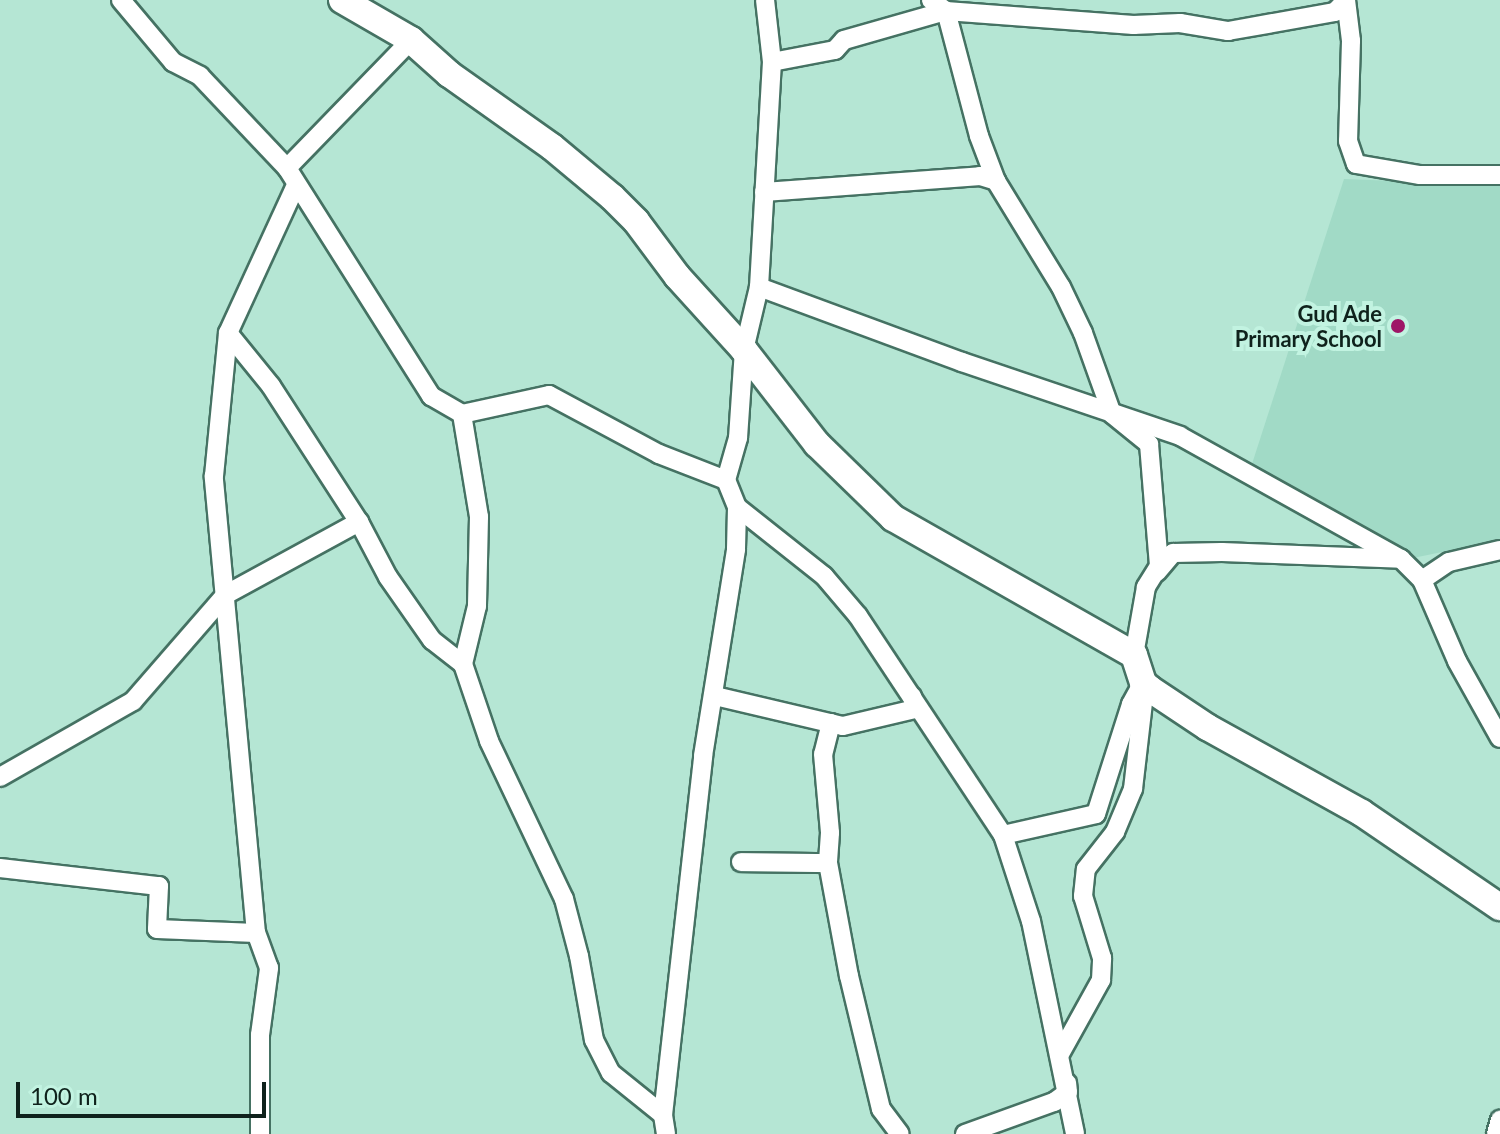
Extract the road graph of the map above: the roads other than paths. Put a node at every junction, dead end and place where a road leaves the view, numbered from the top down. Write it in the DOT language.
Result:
graph roads {
  1 [pos="121,0"];
  2 [pos="765,0"];
  3 [pos="1346,0"];
  4 [pos="352,2"];
  5 [pos="939,6"];
  6 [pos="411,40"];
  7 [pos="772,62"];
  8 [pos="287,168"];
  9 [pos="1500,175"];
  10 [pos="996,181"];
  11 [pos="296,185"];
  12 [pos="764,192"];
  13 [pos="759,287"];
  14 [pos="228,333"];
  15 [pos="744,350"];
  16 [pos="462,414"];
  17 [pos="1112,414"];
  18 [pos="726,480"];
  19 [pos="737,507"];
  20 [pos="359,522"];
  21 [pos="1500,550"];
  22 [pos="1401,559"];
  23 [pos="1422,580"];
  24 [pos="1146,587"];
  25 [pos="225,595"];
  26 [pos="1134,655"];
  27 [pos="463,664"];
  28 [pos="1146,686"];
  29 [pos="911,694"];
  30 [pos="715,696"];
  31 [pos="831,723"];
  32 [pos="1500,738"];
  33 [pos="0,777"];
  34 [pos="1003,835"];
  35 [pos="741,862"];
  36 [pos="828,863"];
  37 [pos="0,868"];
  38 [pos="1500,907"];
  39 [pos="256,933"];
  40 [pos="1063,1063"];
  41 [pos="1500,1120"];
  42 [pos="665,1125"];
  43 [pos="260,1134"];
  44 [pos="900,1134"];
  45 [pos="965,1134"];
  46 [pos="1075,1134"];
  47 [pos="1496,1134"];
  1 -- 8 [label="street"];
  2 -- 7 [label="street"];
  3 -- 5 [label="street"];
  3 -- 9 [label="street"];
  4 -- 6 [label="street"];
  5 -- 7 [label="street"];
  5 -- 10 [label="street"];
  6 -- 8 [label="street"];
  6 -- 15 [label="street"];
  7 -- 12 [label="street"];
  8 -- 11 [label="street"];
  10 -- 12 [label="street"];
  10 -- 17 [label="street"];
  11 -- 14 [label="street"];
  11 -- 16 [label="street"];
  12 -- 13 [label="street"];
  13 -- 15 [label="street"];
  13 -- 17 [label="street"];
  14 -- 20 [label="street"];
  14 -- 25 [label="street"];
  15 -- 18 [label="street"];
  15 -- 26 [label="street"];
  16 -- 18 [label="street"];
  16 -- 27 [label="street"];
  17 -- 22 [label="street"];
  17 -- 24 [label="street"];
  18 -- 19 [label="street"];
  19 -- 29 [label="street"];
  19 -- 30 [label="street"];
  20 -- 25 [label="street"];
  20 -- 27 [label="street"];
  21 -- 23 [label="street"];
  22 -- 23 [label="street"];
  22 -- 24 [label="street"];
  23 -- 32 [label="street"];
  24 -- 26 [label="street"];
  25 -- 33 [label="street"];
  25 -- 39 [label="street"];
  26 -- 28 [label="street"];
  27 -- 42 [label="street"];
  28 -- 34 [label="street"];
  28 -- 38 [label="street"];
  28 -- 40 [label="street"];
  29 -- 31 [label="street"];
  29 -- 34 [label="street"];
  30 -- 31 [label="street"];
  30 -- 42 [label="street"];
  31 -- 36 [label="street"];
  34 -- 40 [label="street"];
  35 -- 36 [label="street"];
  36 -- 44 [label="street"];
  37 -- 39 [label="street"];
  39 -- 43 [label="street"];
  40 -- 45 [label="street"];
  40 -- 46 [label="street"];
  41 -- 47 [label="street"];
}
